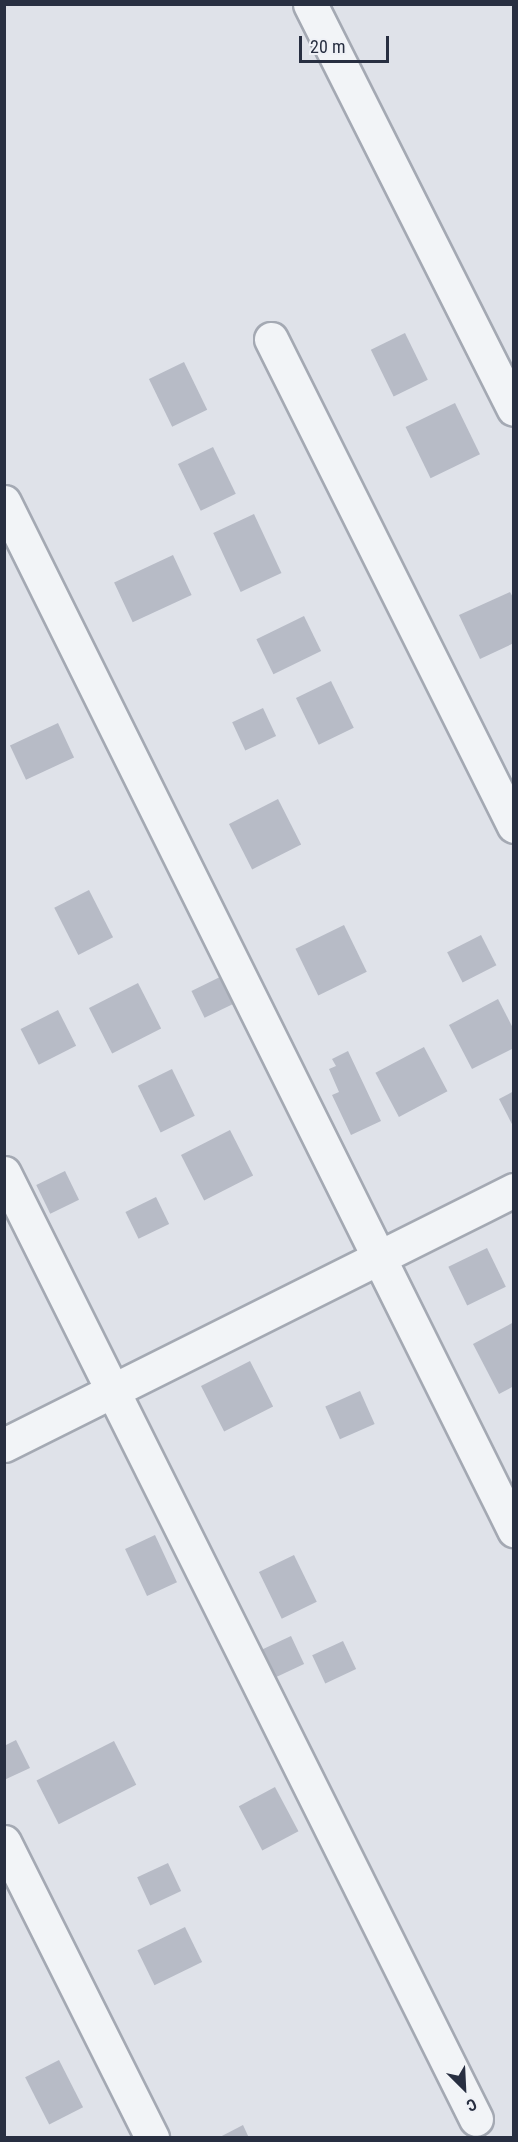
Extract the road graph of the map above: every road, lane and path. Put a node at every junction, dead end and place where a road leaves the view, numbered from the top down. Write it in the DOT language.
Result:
graph roads {
  1 [pos="310,4"];
  2 [pos="271,339"];
  3 [pos="513,409"];
  4 [pos="4,502"];
  5 [pos="513,826"];
  6 [pos="4,1173"];
  7 [pos="513,1190"];
  8 [pos="378,1257"];
  9 [pos="113,1390"];
  10 [pos="4,1445"];
  11 [pos="513,1530"];
  12 [pos="4,1842"];
  13 [pos="476,2120"];
  14 [pos="152,2138"];
  1 -- 3 [label="street"];
  2 -- 5 [label="street"];
  4 -- 8 [label="street"];
  6 -- 9 [label="street"];
  7 -- 8 [label="street"];
  8 -- 9 [label="street"];
  8 -- 11 [label="street"];
  9 -- 10 [label="street"];
  9 -- 13 [label="street"];
  12 -- 14 [label="street"];
}
